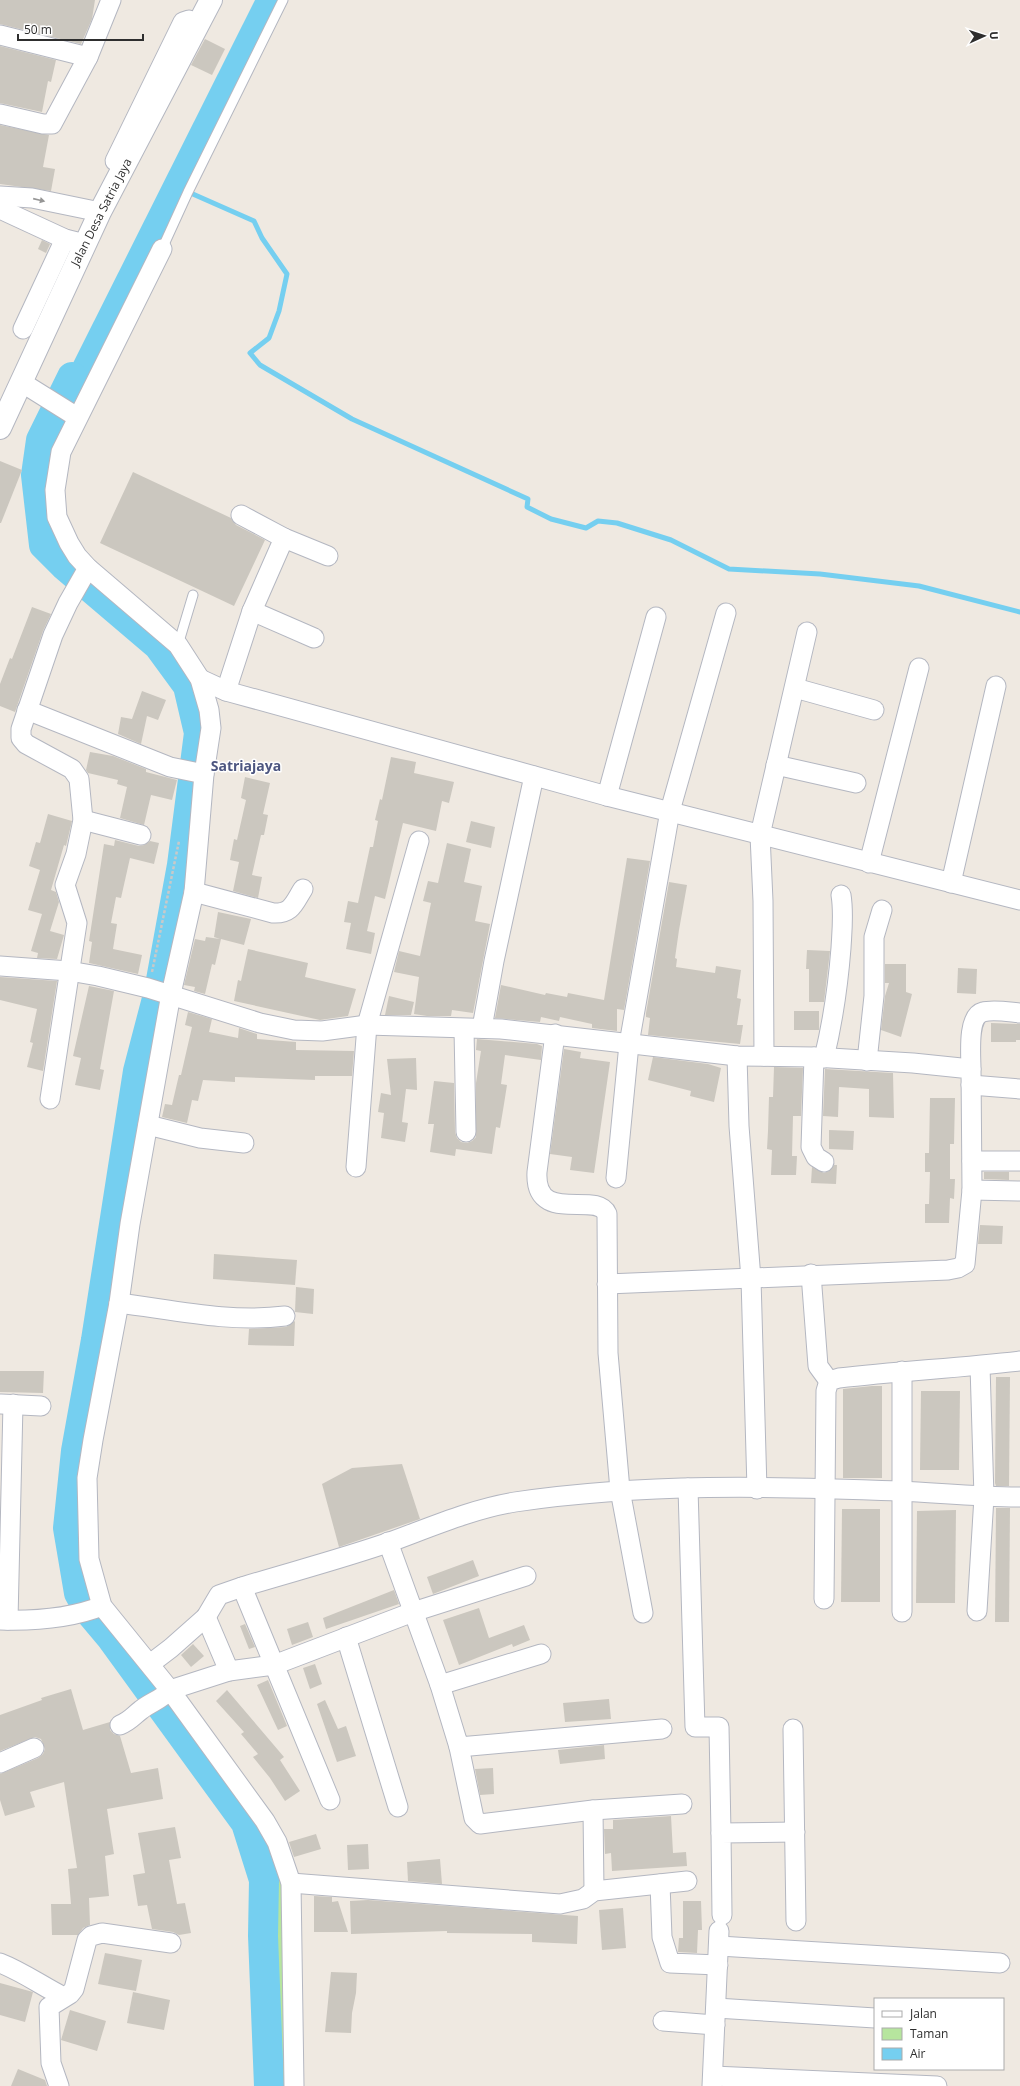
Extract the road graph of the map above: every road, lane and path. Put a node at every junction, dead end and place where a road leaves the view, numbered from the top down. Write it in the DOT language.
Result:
graph roads {
  1 [pos="111,0"];
  2 [pos="211,0"];
  3 [pos="283,0"];
  4 [pos="0,35"];
  5 [pos="88,57"];
  6 [pos="0,114"];
  7 [pos="0,196"];
  8 [pos="0,209"];
  9 [pos="95,212"];
  10 [pos="74,242"];
  11 [pos="162,249"];
  12 [pos="23,330"];
  13 [pos="23,383"];
  14 [pos="77,416"];
  15 [pos="0,428"];
  16 [pos="242,515"];
  17 [pos="284,538"];
  18 [pos="328,556"];
  19 [pos="88,568"];
  20 [pos="193,595"];
  21 [pos="252,611"];
  22 [pos="726,613"];
  23 [pos="656,617"];
  24 [pos="807,632"];
  25 [pos="314,638"];
  26 [pos="178,645"];
  27 [pos="919,668"];
  28 [pos="200,679"];
  29 [pos="996,686"];
  30 [pos="795,688"];
  31 [pos="226,690"];
  32 [pos="27,710"];
  33 [pos="874,710"];
  34 [pos="776,765"];
  35 [pos="204,774"];
  36 [pos="534,776"];
  37 [pos="856,782"];
  38 [pos="607,796"];
  39 [pos="670,811"];
  40 [pos="83,820"];
  41 [pos="180,834"];
  42 [pos="141,835"];
  43 [pos="760,835"];
  44 [pos="419,841"];
  45 [pos="869,863"];
  46 [pos="951,883"];
  47 [pos="303,889"];
  48 [pos="194,892"];
  49 [pos="841,895"];
  50 [pos="1020,900"];
  51 [pos="882,910"];
  52 [pos="0,966"];
  53 [pos="69,971"];
  54 [pos="148,988"];
  55 [pos="171,994"];
  56 [pos="1020,1013"];
  57 [pos="368,1025"];
  58 [pos="473,1028"];
  59 [pos="555,1034"];
  60 [pos="628,1044"];
  61 [pos="737,1056"];
  62 [pos="764,1056"];
  63 [pos="818,1058"];
  64 [pos="867,1061"];
  65 [pos="971,1077"];
  66 [pos="1020,1089"];
  67 [pos="50,1099"];
  68 [pos="148,1125"];
  69 [pos="466,1132"];
  70 [pos="244,1143"];
  71 [pos="972,1161"];
  72 [pos="1020,1161"];
  73 [pos="824,1162"];
  74 [pos="356,1167"];
  75 [pos="616,1178"];
  76 [pos="972,1190"];
  77 [pos="1020,1191"];
  78 [pos="811,1274"];
  79 [pos="751,1279"];
  80 [pos="607,1284"];
  81 [pos="119,1304"];
  82 [pos="285,1316"];
  83 [pos="1020,1361"];
  84 [pos="980,1366"];
  85 [pos="902,1371"];
  86 [pos="829,1381"];
  87 [pos="6,1404"];
  88 [pos="41,1406"];
  89 [pos="688,1488"];
  90 [pos="756,1488"];
  91 [pos="824,1489"];
  92 [pos="620,1490"];
  93 [pos="902,1491"];
  94 [pos="984,1497"];
  95 [pos="1020,1497"];
  96 [pos="388,1542"];
  97 [pos="526,1576"];
  98 [pos="242,1587"];
  99 [pos="824,1599"];
  100 [pos="96,1609"];
  101 [pos="977,1611"];
  102 [pos="413,1612"];
  103 [pos="902,1612"];
  104 [pos="643,1613"];
  105 [pos="206,1617"];
  106 [pos="4,1620"];
  107 [pos="346,1637"];
  108 [pos="541,1654"];
  109 [pos="150,1664"];
  110 [pos="274,1664"];
  111 [pos="229,1671"];
  112 [pos="440,1686"];
  113 [pos="166,1694"];
  114 [pos="120,1725"];
  115 [pos="662,1729"];
  116 [pos="793,1729"];
  117 [pos="459,1747"];
  118 [pos="34,1748"];
  119 [pos="0,1763"];
  120 [pos="330,1800"];
  121 [pos="682,1804"];
  122 [pos="398,1807"];
  123 [pos="594,1810"];
  124 [pos="795,1832"];
  125 [pos="721,1833"];
  126 [pos="687,1881"];
  127 [pos="291,1883"];
  128 [pos="660,1884"];
  129 [pos="594,1891"];
  130 [pos="796,1921"];
  131 [pos="720,1931"];
  132 [pos="171,1943"];
  133 [pos="0,1963"];
  134 [pos="1000,1963"];
  135 [pos="718,1965"];
  136 [pos="64,1998"];
  137 [pos="716,2017"];
  138 [pos="874,2018"];
  139 [pos="663,2021"];
  140 [pos="713,2081"];
  141 [pos="59,2086"];
  142 [pos="294,2086"];
  143 [pos="937,2086"];
  1 -- 5 [label="street"];
  2 -- 9 [label="street, Jalan Desa Satria Jaya"];
  3 -- 11 [label="lane"];
  4 -- 5 [label="street"];
  5 -- 6 [label="street"];
  7 -- 9 [label="street, one-way"];
  8 -- 10 [label="street"];
  9 -- 10 [label="street, Jalan Desa Satria Jaya"];
  10 -- 12 [label="street"];
  10 -- 13 [label="street, Jalan Desa Satria Jaya"];
  11 -- 14 [label="street"];
  13 -- 14 [label="street"];
  13 -- 15 [label="street, Jalan Desa Satria Jaya"];
  14 -- 19 [label="street"];
  16 -- 17 [label="street"];
  17 -- 18 [label="street"];
  17 -- 21 [label="street"];
  19 -- 26 [label="street"];
  19 -- 32 [label="street"];
  20 -- 26 [label="lane"];
  21 -- 25 [label="street"];
  21 -- 31 [label="street"];
  22 -- 39 [label="street"];
  23 -- 38 [label="street"];
  24 -- 30 [label="street"];
  26 -- 28 [label="street"];
  27 -- 45 [label="street"];
  28 -- 31 [label="street"];
  28 -- 35 [label="street"];
  29 -- 46 [label="street"];
  30 -- 33 [label="street"];
  30 -- 34 [label="street"];
  31 -- 36 [label="street"];
  32 -- 35 [label="street"];
  32 -- 40 [label="street"];
  34 -- 37 [label="street"];
  34 -- 43 [label="street"];
  35 -- 48 [label="street"];
  36 -- 38 [label="street"];
  36 -- 58 [label="street"];
  38 -- 39 [label="street"];
  39 -- 43 [label="street"];
  39 -- 60 [label="street"];
  40 -- 42 [label="street"];
  40 -- 53 [label="street"];
  41 -- 54 [label="path"];
  43 -- 45 [label="street"];
  43 -- 62 [label="street"];
  44 -- 57 [label="street"];
  45 -- 46 [label="street"];
  46 -- 50 [label="street"];
  47 -- 48 [label="street"];
  48 -- 55 [label="street"];
  49 -- 63 [label="street"];
  51 -- 64 [label="street"];
  52 -- 53 [label="street"];
  53 -- 54 [label="street"];
  53 -- 67 [label="street"];
  54 -- 55 [label="street"];
  55 -- 57 [label="street"];
  55 -- 68 [label="street"];
  56 -- 65 [label="street"];
  57 -- 58 [label="street"];
  57 -- 74 [label="street"];
  58 -- 59 [label="street"];
  58 -- 69 [label="street"];
  59 -- 60 [label="street"];
  59 -- 80 [label="street"];
  60 -- 61 [label="street"];
  60 -- 75 [label="street"];
  61 -- 62 [label="street"];
  61 -- 79 [label="street"];
  62 -- 63 [label="street"];
  63 -- 64 [label="street"];
  63 -- 73 [label="street"];
  64 -- 65 [label="street"];
  65 -- 66 [label="street"];
  65 -- 71 [label="street"];
  68 -- 70 [label="street"];
  68 -- 81 [label="street"];
  71 -- 72 [label="street"];
  71 -- 76 [label="street"];
  76 -- 77 [label="street"];
  76 -- 78 [label="street"];
  78 -- 79 [label="street"];
  78 -- 86 [label="street"];
  79 -- 80 [label="street"];
  79 -- 90 [label="street"];
  80 -- 92 [label="street"];
  81 -- 82 [label="street"];
  81 -- 100 [label="street"];
  83 -- 84 [label="street"];
  84 -- 85 [label="street"];
  84 -- 94 [label="street"];
  85 -- 86 [label="street"];
  85 -- 93 [label="street"];
  86 -- 91 [label="street"];
  87 -- 88 [label="street"];
  87 -- 106 [label="street"];
  89 -- 90 [label="street"];
  89 -- 92 [label="street"];
  89 -- 125 [label="street"];
  90 -- 91 [label="street"];
  91 -- 93 [label="street"];
  91 -- 99 [label="street"];
  92 -- 96 [label="street"];
  92 -- 104 [label="street"];
  93 -- 94 [label="street"];
  93 -- 103 [label="street"];
  94 -- 95 [label="street"];
  94 -- 101 [label="street"];
  96 -- 98 [label="street"];
  96 -- 102 [label="street"];
  97 -- 102 [label="street"];
  98 -- 105 [label="street"];
  98 -- 110 [label="street"];
  100 -- 106 [label="street"];
  100 -- 109 [label="street"];
  102 -- 107 [label="street"];
  102 -- 112 [label="street"];
  105 -- 109 [label="street"];
  105 -- 111 [label="street"];
  107 -- 110 [label="street"];
  107 -- 122 [label="street"];
  108 -- 112 [label="street"];
  109 -- 113 [label="street"];
  110 -- 111 [label="street"];
  110 -- 120 [label="street"];
  111 -- 113 [label="street"];
  112 -- 117 [label="street"];
  113 -- 114 [label="street"];
  113 -- 127 [label="street"];
  115 -- 117 [label="street"];
  116 -- 124 [label="street"];
  117 -- 123 [label="street"];
  118 -- 119 [label="street"];
  121 -- 123 [label="street"];
  123 -- 129 [label="street"];
  124 -- 125 [label="street"];
  124 -- 130 [label="street"];
  125 -- 131 [label="street"];
  126 -- 128 [label="street"];
  127 -- 129 [label="street"];
  127 -- 142 [label="street"];
  128 -- 129 [label="street"];
  128 -- 135 [label="street"];
  131 -- 134 [label="street"];
  131 -- 135 [label="street"];
  132 -- 136 [label="street"];
  133 -- 136 [label="street"];
  135 -- 137 [label="street"];
  136 -- 141 [label="street"];
  137 -- 138 [label="street"];
  137 -- 139 [label="street"];
  137 -- 140 [label="street"];
  140 -- 143 [label="street"];
}
